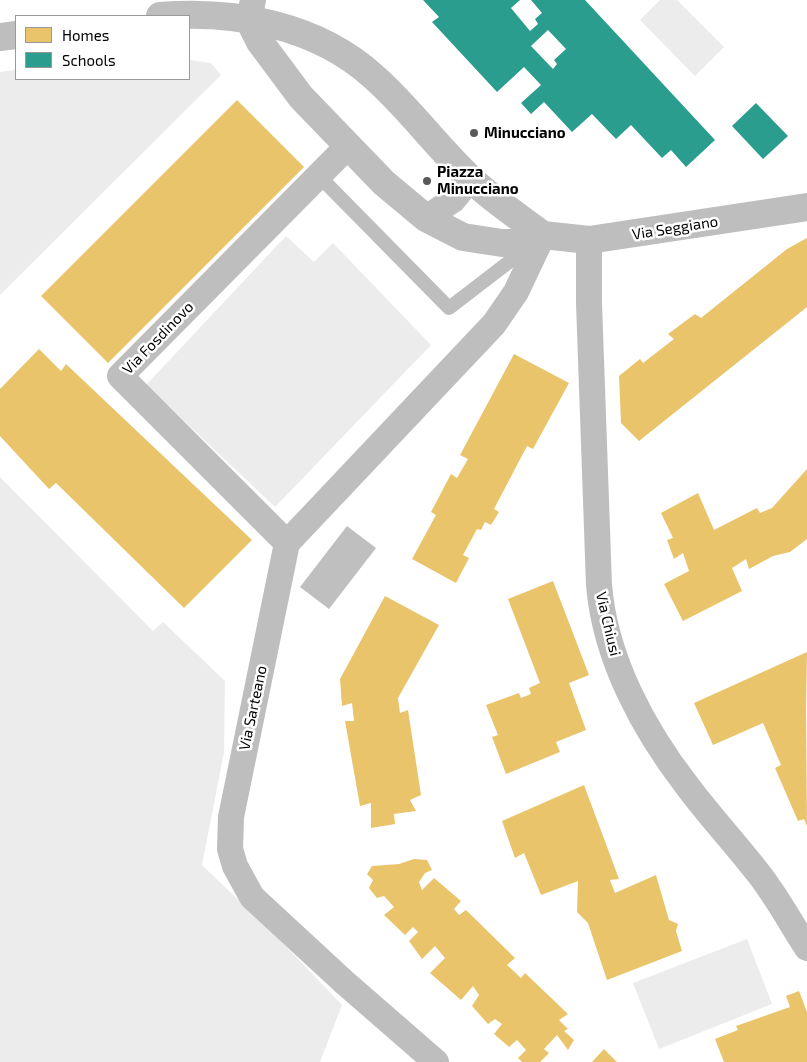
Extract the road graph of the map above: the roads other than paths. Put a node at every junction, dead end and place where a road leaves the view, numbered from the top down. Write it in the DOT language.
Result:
graph roads {
  1 [pos="251,10"];
  2 [pos="190,15"];
  3 [pos="15,34"];
  4 [pos="0,37"];
  5 [pos="348,146"];
  6 [pos="319,176"];
  7 [pos="470,178"];
  8 [pos="807,208"];
  9 [pos="426,218"];
  10 [pos="543,235"];
  11 [pos="589,240"];
  12 [pos="287,543"];
  13 [pos="807,948"];
  14 [pos="436,1062"];
  1 -- 2 [label="street"];
  1 -- 5 [label="street"];
  1 -- 7 [label="street"];
  3 -- 4 [label="street"];
  5 -- 6 [label="street"];
  5 -- 9 [label="street"];
  6 -- 10 [label="lane"];
  6 -- 12 [label="street, Via Fosdinovo"];
  7 -- 9 [label="street"];
  7 -- 10 [label="street"];
  8 -- 11 [label="street, Via Seggiano"];
  9 -- 10 [label="street"];
  10 -- 11 [label="street, Via Seggiano"];
  10 -- 12 [label="street"];
  11 -- 13 [label="street, Via Chiusi"];
  12 -- 14 [label="street, Via Sarteano"];
}
